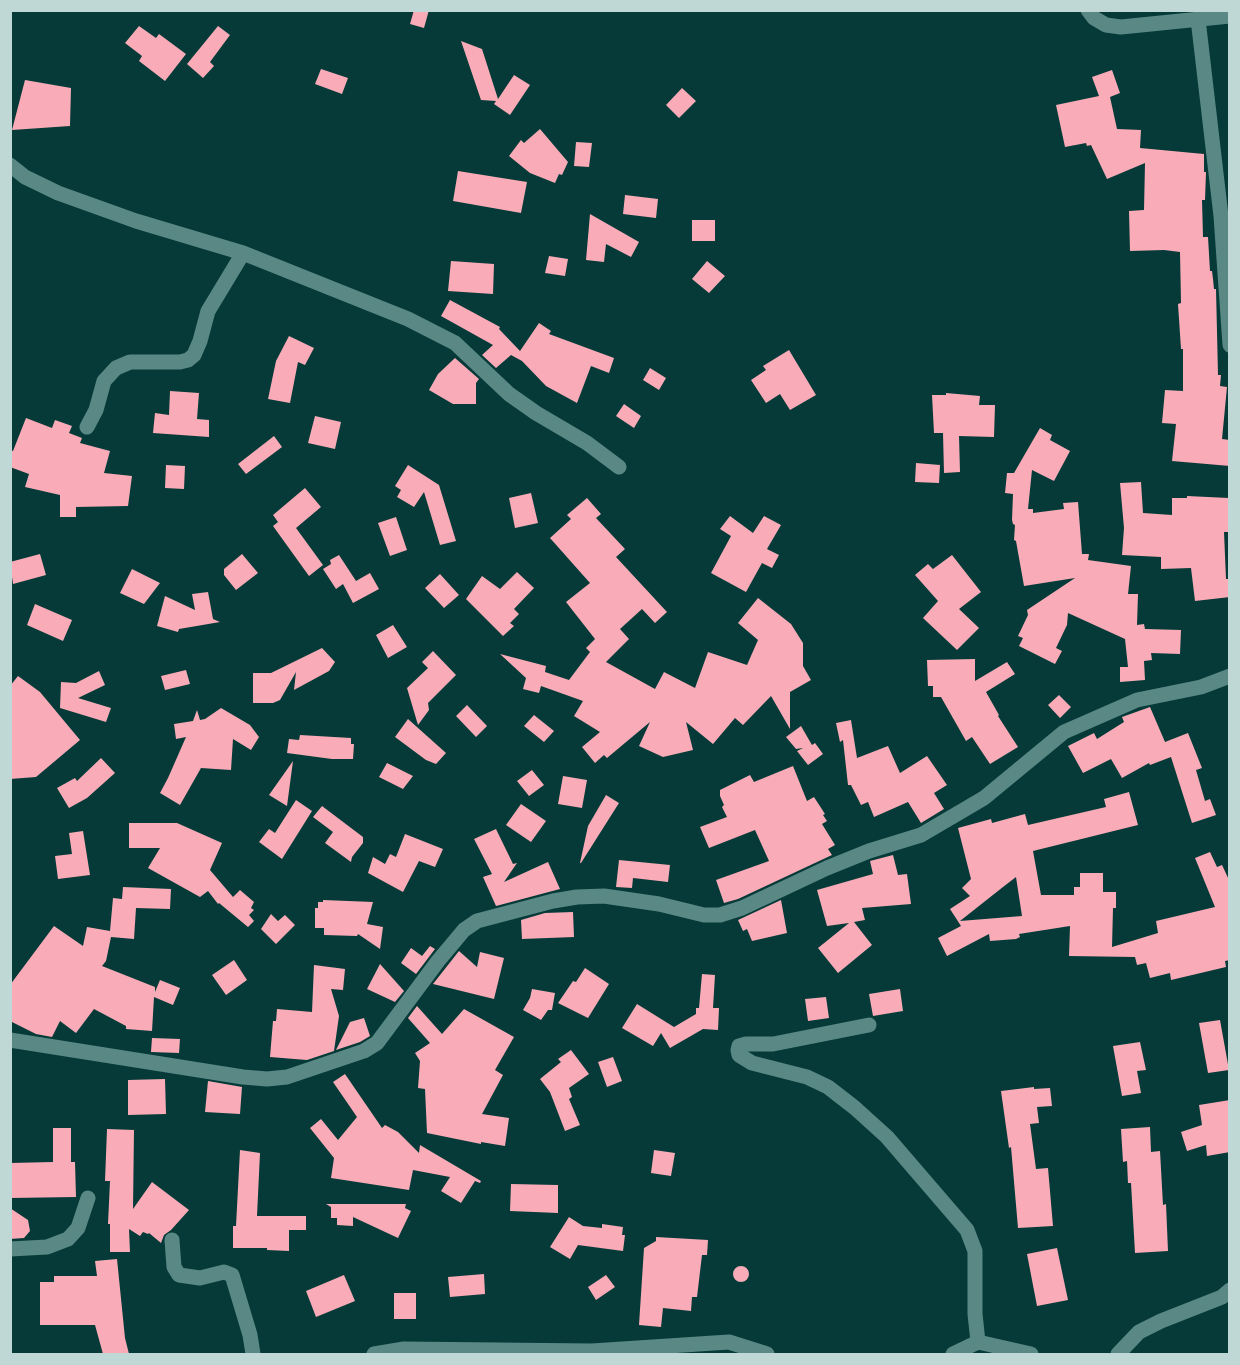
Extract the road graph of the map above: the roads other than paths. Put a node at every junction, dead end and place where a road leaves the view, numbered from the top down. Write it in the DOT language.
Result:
graph roads {
  1 [pos="1088,10"];
  2 [pos="1230,16"];
  3 [pos="1198,19"];
  4 [pos="10,165"];
  5 [pos="243,252"];
  6 [pos="1230,345"];
  7 [pos="87,427"];
  8 [pos="619,467"];
  9 [pos="1230,676"];
  10 [pos="869,1025"];
  11 [pos="10,1040"];
  12 [pos="88,1198"];
  13 [pos="172,1240"];
  14 [pos="10,1249"];
  15 [pos="1230,1290"];
  16 [pos="978,1342"];
  17 [pos="253,1354"];
  18 [pos="374,1354"];
  19 [pos="768,1354"];
  20 [pos="953,1354"];
  21 [pos="1031,1354"];
  22 [pos="1118,1354"];
  1 -- 3 [label="street"];
  2 -- 3 [label="street"];
  3 -- 6 [label="street"];
  4 -- 5 [label="street"];
  5 -- 7 [label="street"];
  5 -- 8 [label="street"];
  9 -- 11 [label="street"];
  10 -- 16 [label="street"];
  12 -- 14 [label="street"];
  13 -- 17 [label="street"];
  15 -- 22 [label="street"];
  16 -- 20 [label="street"];
  16 -- 21 [label="street"];
  18 -- 19 [label="street"];
}
